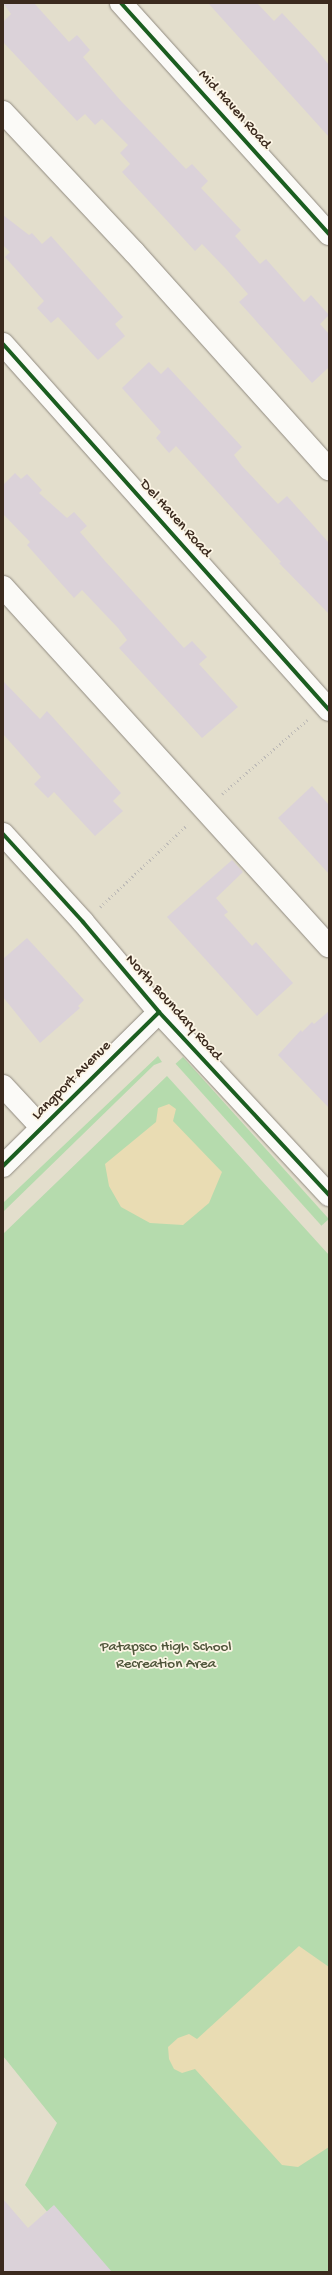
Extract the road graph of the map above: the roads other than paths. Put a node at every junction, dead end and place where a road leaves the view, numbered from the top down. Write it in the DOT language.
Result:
graph roads {
  1 [pos="121,3"];
  2 [pos="3,112"];
  3 [pos="329,234"];
  4 [pos="3,344"];
  5 [pos="329,469"];
  6 [pos="3,587"];
  7 [pos="329,710"];
  8 [pos="3,834"];
  9 [pos="329,946"];
  10 [pos="159,1012"];
  11 [pos="3,1086"];
  12 [pos="42,1128"];
  13 [pos="3,1166"];
  14 [pos="329,1195"];
  1 -- 3 [label="street, Mid Haven Road"];
  2 -- 5 [label="street"];
  4 -- 7 [label="street, Del Haven Road"];
  6 -- 9 [label="street"];
  8 -- 10 [label="street, North Boundary Road"];
  10 -- 12 [label="street, Langport Avenue"];
  10 -- 14 [label="street, North Boundary Road"];
  11 -- 12 [label="street"];
  12 -- 13 [label="street, Langport Avenue"];
}
